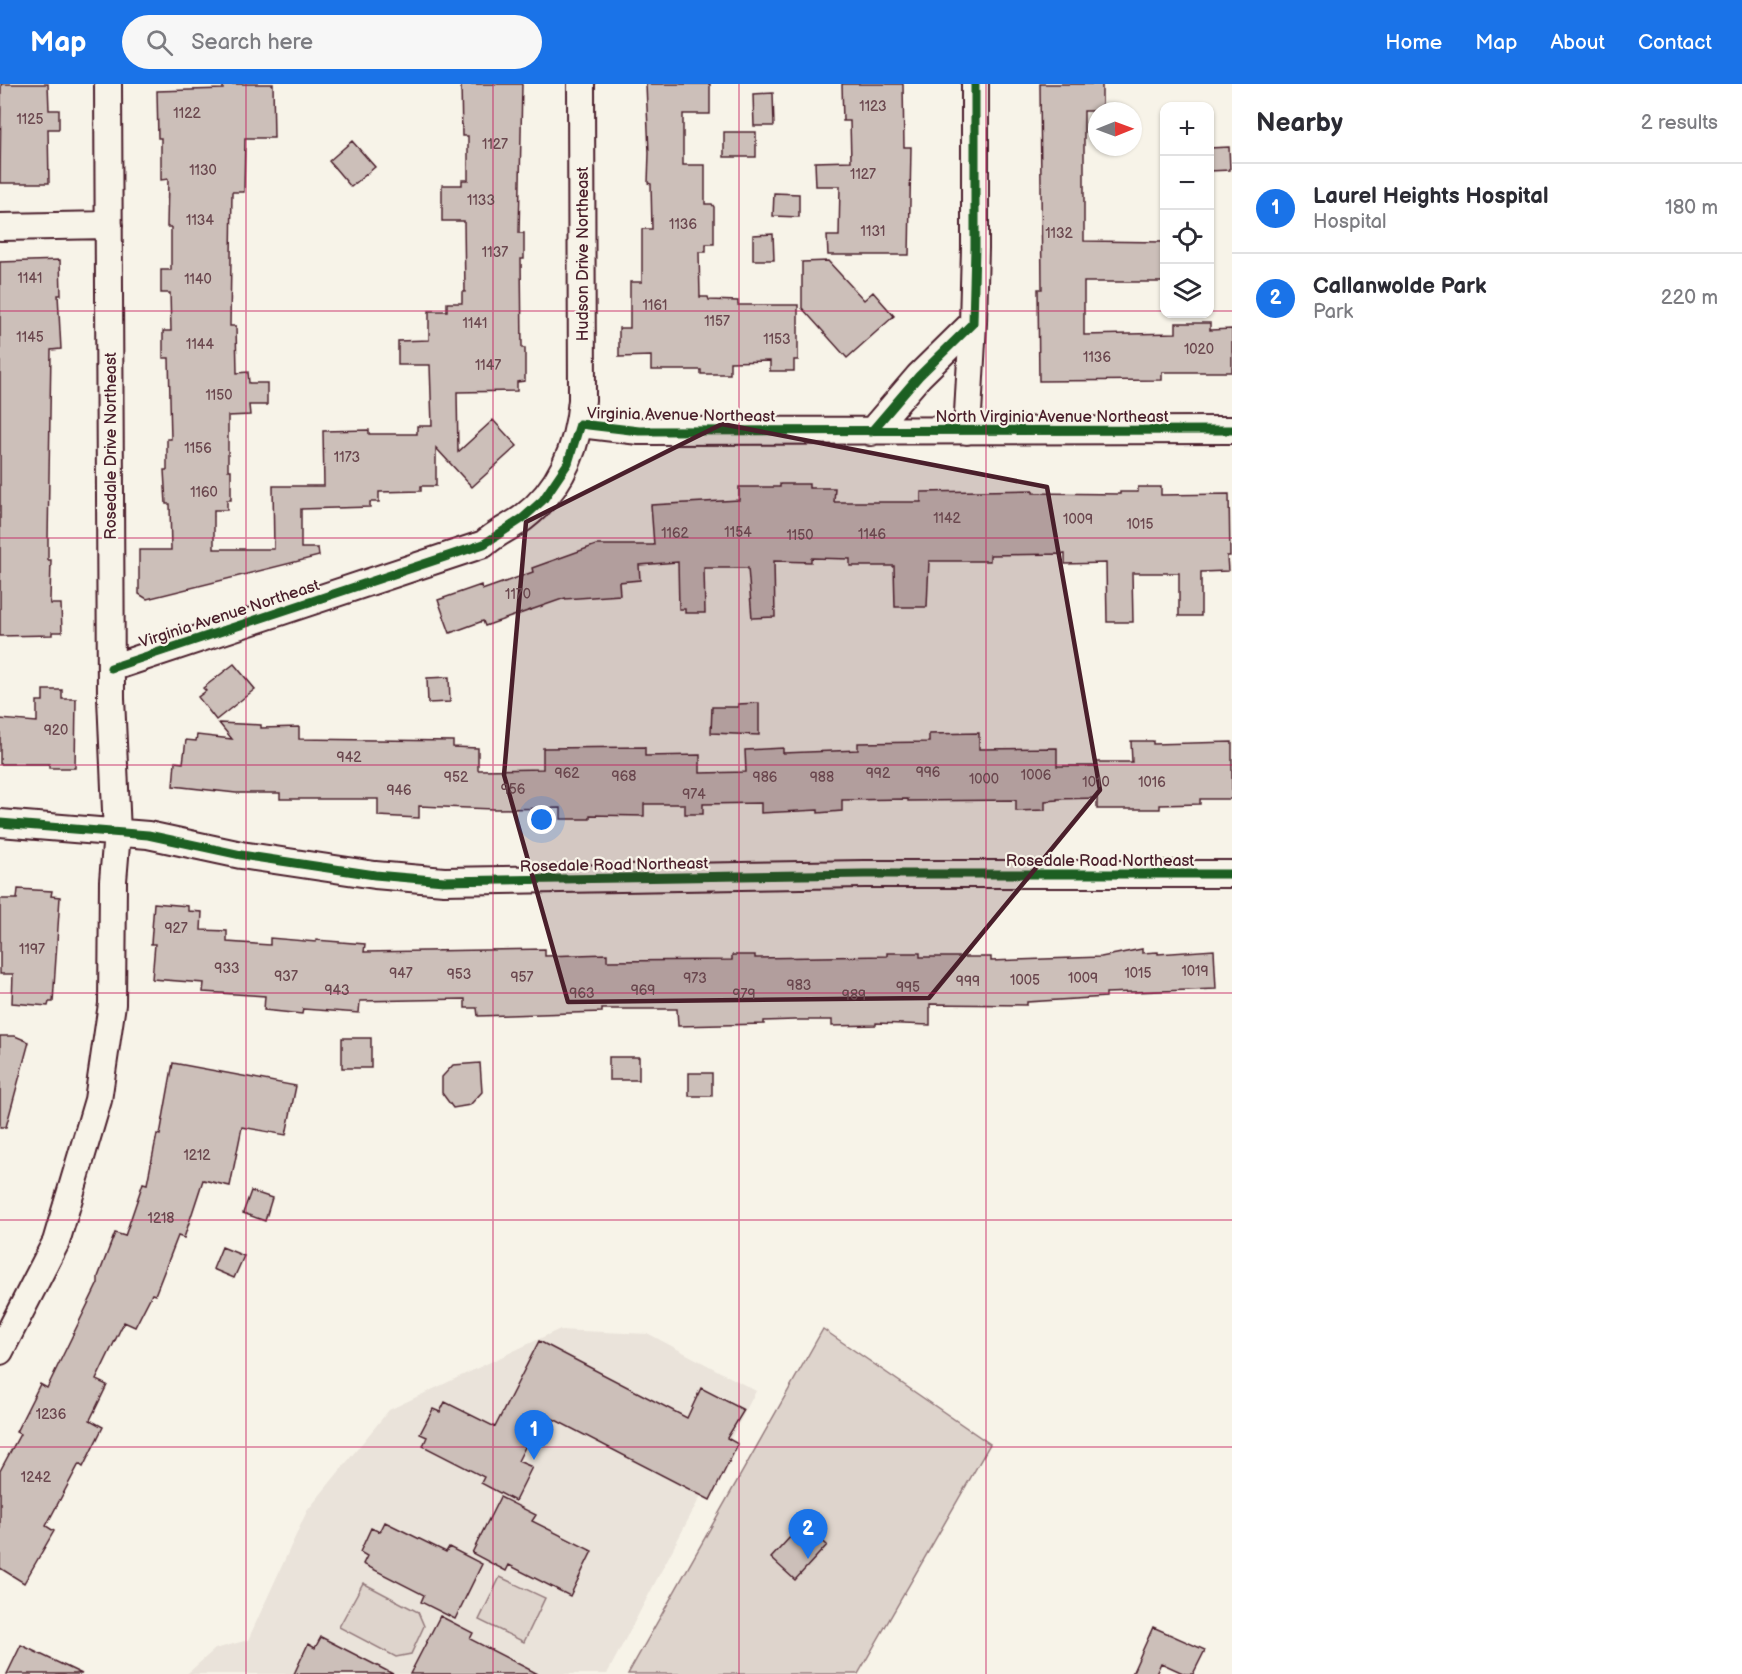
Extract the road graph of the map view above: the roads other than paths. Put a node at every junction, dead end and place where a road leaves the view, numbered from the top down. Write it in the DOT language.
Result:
graph roads {
  1 [pos="108,84"];
  2 [pos="581,84"];
  3 [pos="975,84"];
  4 [pos="109,225"];
  5 [pos="0,227"];
  6 [pos="973,323"];
  7 [pos="580,424"];
  8 [pos="1232,430"];
  9 [pos="967,431"];
  10 [pos="871,432"];
  11 [pos="111,668"];
  12 [pos="0,823"];
  13 [pos="117,832"];
  14 [pos="1232,874"];
  15 [pos="0,1351"];
  1 -- 4 [label="street, Rosedale Drive Northeast"];
  2 -- 7 [label="street, Hudson Drive Northeast"];
  3 -- 6 [label="street"];
  4 -- 5 [label="street"];
  4 -- 11 [label="street, Rosedale Drive Northeast"];
  6 -- 9 [label="street, North Virginia Avenue Northeast"];
  6 -- 10 [label="street"];
  7 -- 10 [label="street, Virginia Avenue Northeast"];
  7 -- 11 [label="street, Virginia Avenue Northeast"];
  8 -- 9 [label="street, North Virginia Avenue Northeast"];
  9 -- 10 [label="street, North Virginia Avenue Northeast"];
  11 -- 13 [label="street, Rosedale Drive Northeast"];
  12 -- 13 [label="street, Rosedale Road Northeast"];
  13 -- 14 [label="street, Rosedale Road Northeast"];
  13 -- 15 [label="street"];
}
